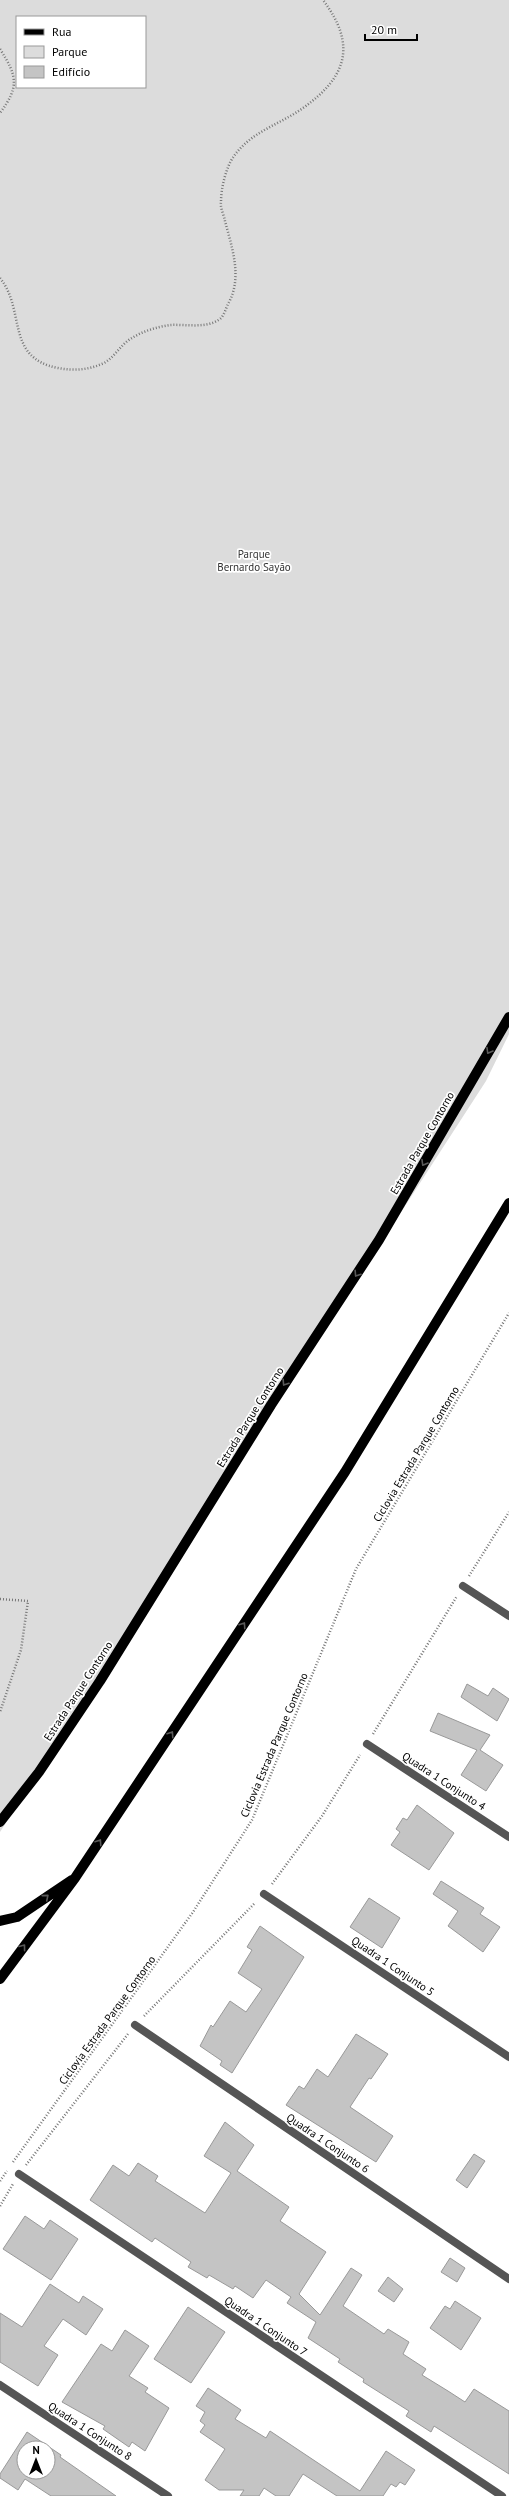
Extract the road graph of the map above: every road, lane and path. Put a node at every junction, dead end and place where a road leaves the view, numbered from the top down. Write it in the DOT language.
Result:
graph roads {
  1 [pos="323,0"];
  2 [pos="0,49"];
  3 [pos="0,113"];
  4 [pos="0,278"];
  5 [pos="509,1017"];
  6 [pos="509,1203"];
  7 [pos="509,1313"];
  8 [pos="509,1512"];
  9 [pos="463,1586"];
  10 [pos="0,1599"];
  11 [pos="509,1616"];
  12 [pos="0,1712"];
  13 [pos="367,1744"];
  14 [pos="0,1822"];
  15 [pos="509,1837"];
  16 [pos="75,1878"];
  17 [pos="264,1894"];
  18 [pos="0,1920"];
  19 [pos="0,1979"];
  20 [pos="136,2024"];
  21 [pos="509,2057"];
  22 [pos="18,2174"];
  23 [pos="0,2181"];
  24 [pos="0,2206"];
  25 [pos="509,2278"];
  26 [pos="0,2385"];
  27 [pos="168,2496"];
  28 [pos="502,2496"];
  1 -- 4 [label="path"];
  2 -- 3 [label="path"];
  5 -- 14 [label="main road, Estrada Parque Contorno, one-way"];
  16 -- 6 [label="main road, one-way"];
  7 -- 23 [label="path, Ciclovia Estrada Parque Contorno"];
  8 -- 9 [label="path"];
  9 -- 11 [label="street"];
  9 -- 13 [label="path"];
  10 -- 12 [label="path"];
  13 -- 15 [label="street, Quadra 1 Conjunto 4"];
  13 -- 17 [label="path"];
  18 -- 16 [label="main road, one-way"];
  19 -- 16 [label="main road, one-way"];
  17 -- 20 [label="path"];
  17 -- 21 [label="street, Quadra 1 Conjunto 5"];
  20 -- 22 [label="path"];
  20 -- 25 [label="street, Quadra 1 Conjunto 6"];
  22 -- 24 [label="path"];
  22 -- 28 [label="street, Quadra 1 Conjunto 7"];
  26 -- 27 [label="street, Quadra 1 Conjunto 8"];
}
